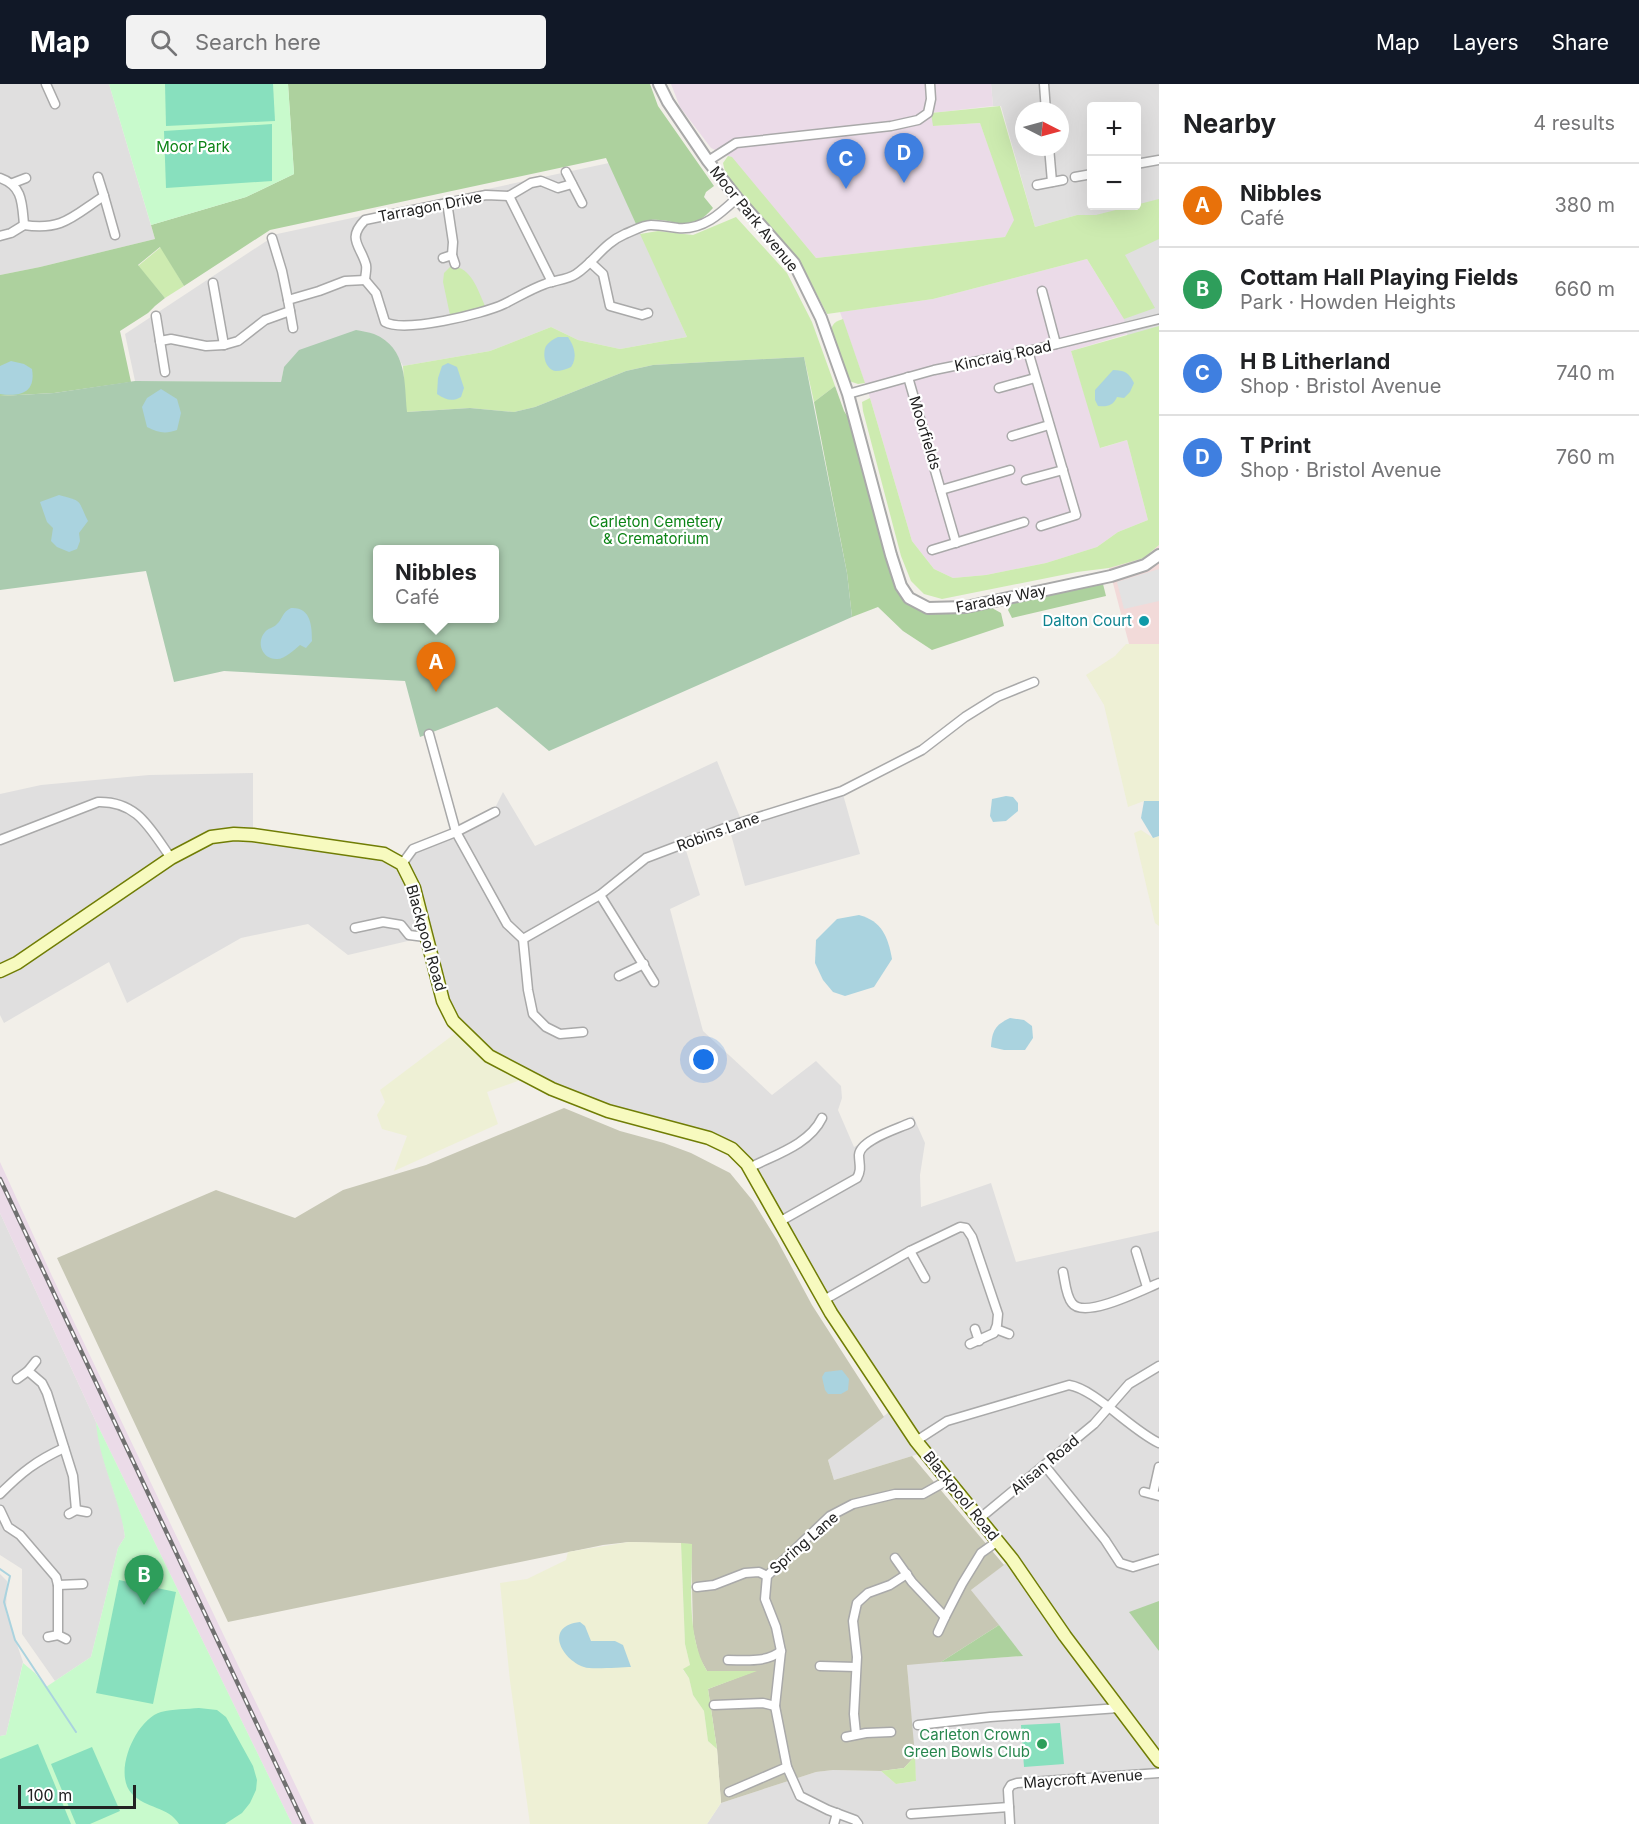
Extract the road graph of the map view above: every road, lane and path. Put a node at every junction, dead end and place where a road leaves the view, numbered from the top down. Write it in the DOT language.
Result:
graph roads {
  1 [pos="46,84"];
  2 [pos="660,84"];
  3 [pos="930,84"];
  4 [pos="1045,84"];
  5 [pos="1046,102"];
  6 [pos="55,104"];
  7 [pos="1050,156"];
  8 [pos="1159,160"];
  9 [pos="708,161"];
  10 [pos="1141,163"];
  11 [pos="566,172"];
  12 [pos="1087,175"];
  13 [pos="26,177"];
  14 [pos="98,177"];
  15 [pos="1075,177"];
  16 [pos="0,178"];
  17 [pos="1063,180"];
  18 [pos="1052,182"];
  19 [pos="13,183"];
  20 [pos="572,184"];
  21 [pos="1037,185"];
  22 [pos="104,196"];
  23 [pos="509,196"];
  24 [pos="737,198"];
  25 [pos="447,202"];
  26 [pos="582,203"];
  27 [pos="24,225"];
  28 [pos="115,235"];
  29 [pos="0,236"];
  30 [pos="284,245"];
  31 [pos="450,259"];
  32 [pos="590,262"];
  33 [pos="365,280"];
  34 [pos="552,282"];
  35 [pos="213,283"];
  36 [pos="1042,291"];
  37 [pos="288,300"];
  38 [pos="290,311"];
  39 [pos="648,313"];
  40 [pos="156,316"];
  41 [pos="1159,319"];
  42 [pos="293,328"];
  43 [pos="160,341"];
  44 [pos="224,345"];
  45 [pos="1056,345"];
  46 [pos="1028,351"];
  47 [pos="165,372"];
  48 [pos="908,377"];
  49 [pos="1035,378"];
  50 [pos="999,388"];
  51 [pos="848,394"];
  52 [pos="1049,425"];
  53 [pos="1012,436"];
  54 [pos="1010,470"];
  55 [pos="1063,470"];
  56 [pos="1026,480"];
  57 [pos="941,490"];
  58 [pos="1024,522"];
  59 [pos="1041,526"];
  60 [pos="956,543"];
  61 [pos="933,550"];
  62 [pos="1159,555"];
  63 [pos="1034,682"];
  64 [pos="429,734"];
  65 [pos="495,812"];
  66 [pos="456,832"];
  67 [pos="0,840"];
  68 [pos="171,858"];
  69 [pos="402,864"];
  70 [pos="600,895"];
  71 [pos="354,928"];
  72 [pos="425,937"];
  73 [pos="523,939"];
  74 [pos="644,964"];
  75 [pos="0,971"];
  76 [pos="619,976"];
  77 [pos="654,982"];
  78 [pos="583,1032"];
  79 [pos="822,1118"];
  80 [pos="910,1123"];
  81 [pos="749,1168"];
  82 [pos="779,1222"];
  83 [pos="910,1251"];
  84 [pos="1136,1251"];
  85 [pos="1063,1272"];
  86 [pos="925,1278"];
  87 [pos="1159,1283"];
  88 [pos="1147,1287"];
  89 [pos="824,1300"];
  90 [pos="975,1329"];
  91 [pos="996,1329"];
  92 [pos="1009,1334"];
  93 [pos="36,1361"];
  94 [pos="1159,1366"];
  95 [pos="28,1371"];
  96 [pos="17,1379"];
  97 [pos="1108,1408"];
  98 [pos="916,1441"];
  99 [pos="1159,1443"];
  100 [pos="64,1448"];
  101 [pos="1045,1466"];
  102 [pos="1159,1467"];
  103 [pos="948,1480"];
  104 [pos="0,1494"];
  105 [pos="1152,1494"];
  106 [pos="0,1510"];
  107 [pos="87,1512"];
  108 [pos="979,1519"];
  109 [pos="998,1541"];
  110 [pos="895,1558"];
  111 [pos="1159,1559"];
  112 [pos="907,1574"];
  113 [pos="767,1576"];
  114 [pos="82,1584"];
  115 [pos="58,1585"];
  116 [pos="697,1587"];
  117 [pos="945,1617"];
  118 [pos="938,1632"];
  119 [pos="48,1637"];
  120 [pos="781,1651"];
  121 [pos="728,1660"];
  122 [pos="820,1666"];
  123 [pos="856,1667"];
  124 [pos="714,1706"];
  125 [pos="775,1706"];
  126 [pos="1119,1708"];
  127 [pos="918,1725"];
  128 [pos="891,1732"];
  129 [pos="856,1734"];
  130 [pos="846,1737"];
  131 [pos="1159,1761"];
  132 [pos="787,1767"];
  133 [pos="1159,1773"];
  134 [pos="729,1792"];
  135 [pos="1009,1807"];
  136 [pos="837,1813"];
  137 [pos="911,1814"];
  138 [pos="834,1824"];
  139 [pos="858,1824"];
  140 [pos="1010,1824"];
  1 -- 6 [label="street"];
  2 -- 9 [label="street, Moor Park Avenue"];
  3 -- 9 [label="street"];
  4 -- 5 [label="street"];
  7 -- 18 [label="street"];
  8 -- 10 [label="street"];
  9 -- 24 [label="street, Moor Park Avenue"];
  11 -- 20 [label="street"];
  12 -- 15 [label="street"];
  13 -- 19 [label="street"];
  14 -- 22 [label="street"];
  16 -- 19 [label="street"];
  17 -- 18 [label="street"];
  18 -- 21 [label="street"];
  19 -- 27 [label="street"];
  20 -- 23 [label="street"];
  20 -- 26 [label="street"];
  22 -- 27 [label="street"];
  22 -- 28 [label="street"];
  23 -- 25 [label="street, Tarragon Drive"];
  23 -- 34 [label="street"];
  24 -- 32 [label="street, Tarragon Drive"];
  24 -- 51 [label="street, Moor Park Avenue"];
  25 -- 31 [label="street"];
  25 -- 33 [label="street, Tarragon Drive"];
  27 -- 29 [label="street"];
  30 -- 37 [label="street"];
  32 -- 34 [label="street, Tarragon Drive"];
  32 -- 39 [label="street"];
  33 -- 34 [label="street, Tarragon Drive"];
  33 -- 37 [label="street"];
  35 -- 44 [label="street"];
  36 -- 45 [label="street"];
  37 -- 38 [label="street"];
  38 -- 42 [label="street"];
  38 -- 44 [label="street"];
  40 -- 43 [label="street"];
  41 -- 45 [label="street, Kincraig Road"];
  43 -- 44 [label="street"];
  43 -- 47 [label="street"];
  45 -- 46 [label="street, Kincraig Road"];
  46 -- 48 [label="street, Kincraig Road"];
  46 -- 49 [label="street"];
  48 -- 51 [label="street, Kincraig Road"];
  48 -- 57 [label="street, Moorfields"];
  49 -- 50 [label="street"];
  49 -- 52 [label="street"];
  51 -- 62 [label="street, Faraday Way"];
  52 -- 53 [label="street"];
  52 -- 55 [label="street"];
  54 -- 57 [label="street, Moorfields"];
  55 -- 56 [label="street"];
  55 -- 59 [label="street"];
  57 -- 60 [label="street, Moorfields"];
  58 -- 60 [label="street"];
  60 -- 61 [label="street"];
  63 -- 70 [label="street, Robins Lane"];
  64 -- 66 [label="street"];
  65 -- 66 [label="street"];
  66 -- 69 [label="street"];
  66 -- 73 [label="street"];
  67 -- 68 [label="street"];
  68 -- 69 [label="main road"];
  68 -- 75 [label="main road"];
  69 -- 72 [label="main road, Blackpool Road"];
  70 -- 73 [label="street, Robins Lane"];
  70 -- 74 [label="street"];
  71 -- 72 [label="street"];
  72 -- 81 [label="main road, Blackpool Road"];
  73 -- 78 [label="street"];
  74 -- 76 [label="street"];
  74 -- 77 [label="street"];
  79 -- 81 [label="street"];
  80 -- 82 [label="street"];
  81 -- 82 [label="main road, Blackpool Road"];
  82 -- 89 [label="main road, Blackpool Road"];
  83 -- 86 [label="street"];
  83 -- 89 [label="street"];
  83 -- 91 [label="street"];
  84 -- 88 [label="street"];
  85 -- 88 [label="street"];
  87 -- 88 [label="street"];
  89 -- 98 [label="main road, Blackpool Road"];
  90 -- 91 [label="street"];
  91 -- 92 [label="street"];
  93 -- 95 [label="street"];
  94 -- 97 [label="street, Alisan Road"];
  95 -- 96 [label="street"];
  95 -- 100 [label="street"];
  97 -- 98 [label="street"];
  97 -- 99 [label="street"];
  97 -- 101 [label="street, Alisan Road"];
  98 -- 103 [label="main road, Blackpool Road"];
  100 -- 104 [label="street"];
  100 -- 107 [label="street"];
  101 -- 108 [label="street, Alisan Road"];
  101 -- 111 [label="street"];
  102 -- 105 [label="street"];
  103 -- 108 [label="main road, Blackpool Road"];
  103 -- 113 [label="street, Spring Lane"];
  106 -- 115 [label="street"];
  108 -- 109 [label="main road, Blackpool Road"];
  109 -- 117 [label="street"];
  109 -- 126 [label="main road, Blackpool Road"];
  110 -- 112 [label="street"];
  112 -- 117 [label="street"];
  112 -- 123 [label="street"];
  113 -- 116 [label="street"];
  113 -- 120 [label="street, Spring Lane"];
  114 -- 115 [label="street"];
  115 -- 119 [label="street"];
  117 -- 118 [label="street"];
  120 -- 121 [label="street"];
  120 -- 125 [label="street, Spring Lane"];
  122 -- 123 [label="street"];
  123 -- 129 [label="street"];
  124 -- 125 [label="street"];
  125 -- 132 [label="street, Spring Lane"];
  126 -- 127 [label="street"];
  126 -- 131 [label="main road, Blackpool Road"];
  128 -- 129 [label="street"];
  129 -- 130 [label="street"];
  132 -- 134 [label="street"];
  132 -- 136 [label="street, Spring Lane"];
  133 -- 135 [label="street, Maycroft Avenue"];
  135 -- 137 [label="street"];
  135 -- 140 [label="street, Maycroft Avenue"];
  136 -- 138 [label="street"];
  136 -- 139 [label="street, Spring Lane"];
}
